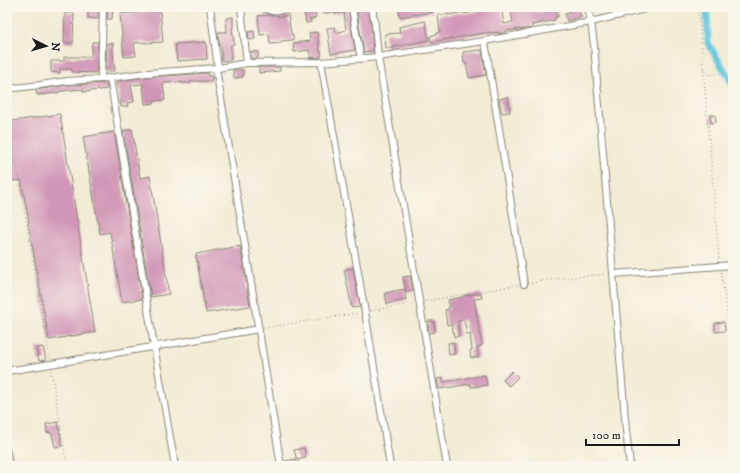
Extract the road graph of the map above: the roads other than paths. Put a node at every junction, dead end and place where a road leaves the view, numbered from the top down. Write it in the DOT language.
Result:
graph roads {
  1 [pos="103,7"];
  2 [pos="210,7"];
  3 [pos="241,7"];
  4 [pos="260,7"];
  5 [pos="306,7"];
  6 [pos="352,7"];
  7 [pos="372,7"];
  8 [pos="588,7"];
  9 [pos="653,7"];
  10 [pos="591,22"];
  11 [pos="484,40"];
  12 [pos="378,57"];
  13 [pos="361,59"];
  14 [pos="321,62"];
  15 [pos="247,63"];
  16 [pos="217,68"];
  17 [pos="110,78"];
  18 [pos="101,79"];
  19 [pos="7,89"];
  20 [pos="733,265"];
  21 [pos="613,274"];
  22 [pos="524,284"];
  23 [pos="259,328"];
  24 [pos="154,346"];
  25 [pos="7,371"];
  26 [pos="175,466"];
  27 [pos="281,466"];
  28 [pos="390,466"];
  29 [pos="447,466"];
  30 [pos="630,466"];
  1 -- 18 [label="street"];
  2 -- 16 [label="street"];
  3 -- 15 [label="street"];
  4 -- 5 [label="street"];
  6 -- 13 [label="street"];
  7 -- 12 [label="street"];
  8 -- 10 [label="street"];
  9 -- 10 [label="street"];
  10 -- 11 [label="street"];
  10 -- 21 [label="street"];
  11 -- 12 [label="street"];
  11 -- 22 [label="street"];
  12 -- 13 [label="street"];
  12 -- 29 [label="street"];
  13 -- 14 [label="street"];
  14 -- 15 [label="street"];
  14 -- 28 [label="street"];
  15 -- 16 [label="street"];
  16 -- 17 [label="street"];
  16 -- 23 [label="street"];
  17 -- 18 [label="street"];
  17 -- 24 [label="street"];
  18 -- 19 [label="street"];
  20 -- 21 [label="street"];
  21 -- 30 [label="street"];
  23 -- 24 [label="street"];
  23 -- 27 [label="street"];
  24 -- 25 [label="street"];
  24 -- 26 [label="street"];
}
